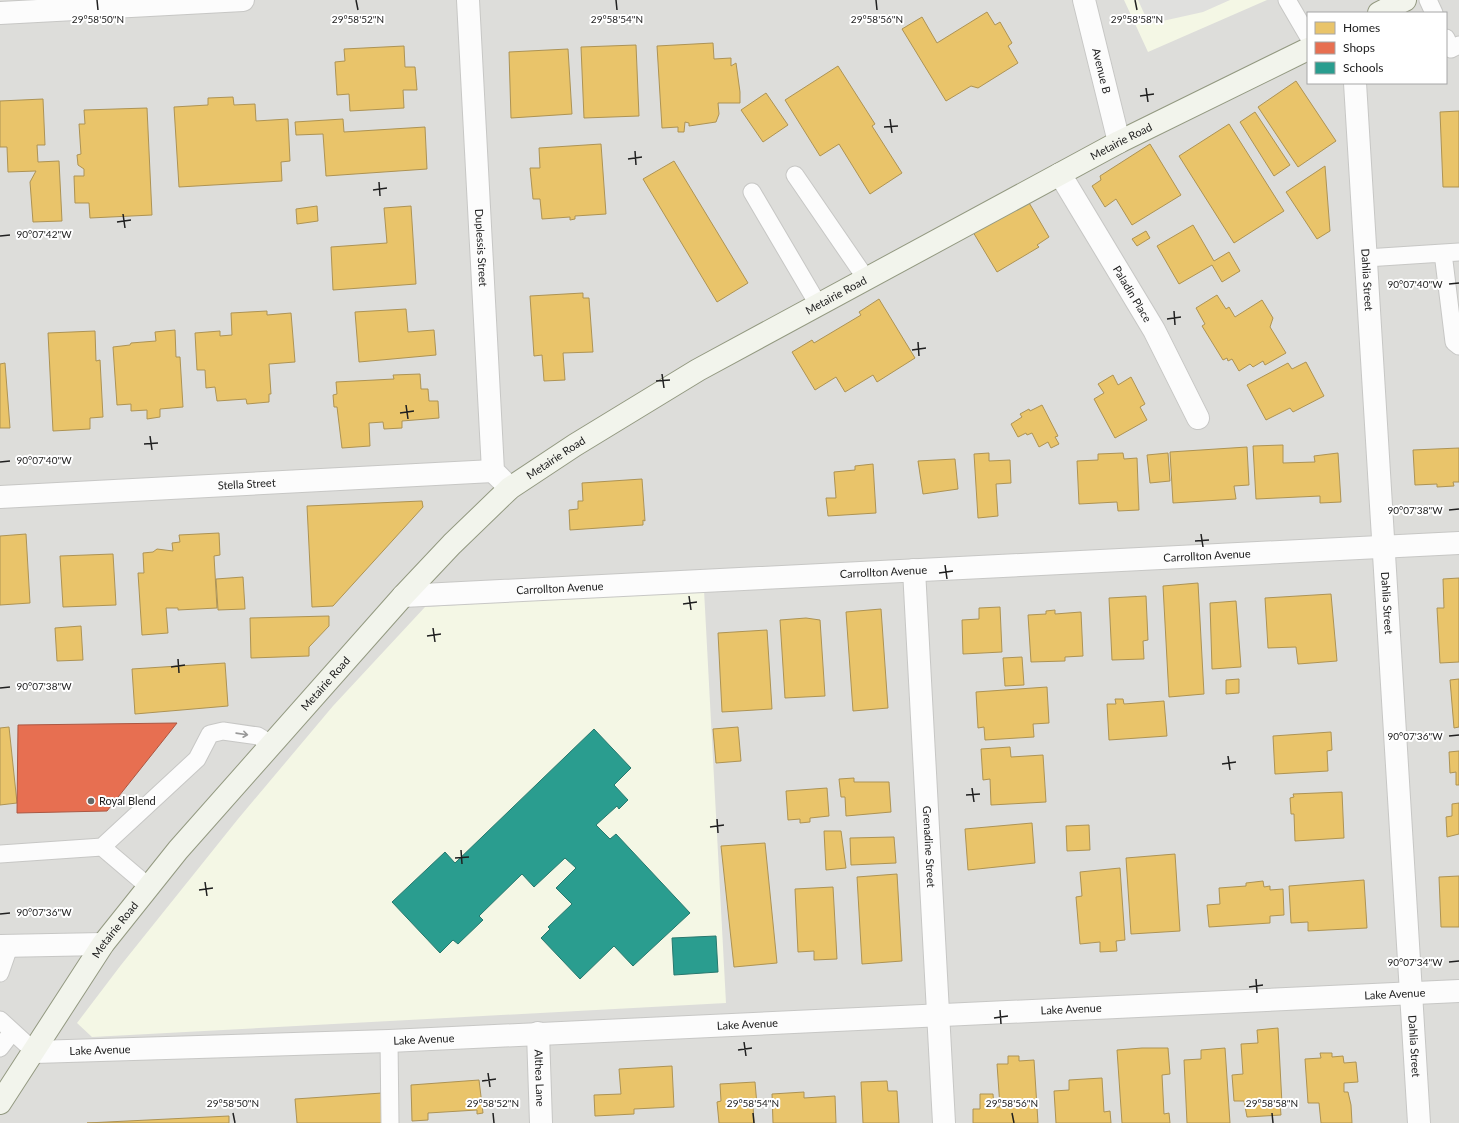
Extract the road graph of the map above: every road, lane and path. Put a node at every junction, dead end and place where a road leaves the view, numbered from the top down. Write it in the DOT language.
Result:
graph roads {
  1 [pos="243,0"];
  2 [pos="468,0"];
  3 [pos="1084,0"];
  4 [pos="1287,0"];
  5 [pos="1405,0"];
  6 [pos="1428,0"];
  7 [pos="1381,12"];
  8 [pos="1434,12"];
  9 [pos="0,13"];
  10 [pos="1307,34"];
  11 [pos="1447,40"];
  12 [pos="1459,45"];
  13 [pos="1307,49"];
  14 [pos="1354,84"];
  15 [pos="1119,142"];
  16 [pos="1060,174"];
  17 [pos="795,175"];
  18 [pos="752,192"];
  19 [pos="1451,252"];
  20 [pos="1366,258"];
  21 [pos="867,280"];
  22 [pos="819,306"];
  23 [pos="1459,346"];
  24 [pos="1198,418"];
  25 [pos="493,471"];
  26 [pos="510,488"];
  27 [pos="0,497"];
  28 [pos="1459,543"];
  29 [pos="1384,547"];
  30 [pos="914,570"];
  31 [pos="403,596"];
  32 [pos="272,744"];
  33 [pos="102,847"];
  34 [pos="0,854"];
  35 [pos="149,887"];
  36 [pos="103,944"];
  37 [pos="5,947"];
  38 [pos="0,973"];
  39 [pos="1459,991"];
  40 [pos="1412,994"];
  41 [pos="937,1015"];
  42 [pos="6,1026"];
  43 [pos="538,1033"];
  44 [pos="389,1041"];
  45 [pos="0,1048"];
  46 [pos="35,1052"];
  47 [pos="0,1103"];
  48 [pos="390,1123"];
  49 [pos="541,1123"];
  50 [pos="944,1123"];
  51 [pos="1419,1123"];
  1 -- 9 [label="street"];
  2 -- 25 [label="street, Duplessis Street"];
  3 -- 15 [label="street, Avenue B"];
  4 -- 10 [label="lane"];
  5 -- 7 [label="main road"];
  6 -- 8 [label="lane"];
  11 -- 12 [label="lane"];
  13 -- 15 [label="main road, Metairie Road"];
  14 -- 20 [label="street, Dahlia Street"];
  15 -- 16 [label="main road, Metairie Road"];
  16 -- 21 [label="main road, Metairie Road"];
  16 -- 24 [label="street, Paladin Place"];
  17 -- 21 [label="lane"];
  18 -- 22 [label="lane"];
  19 -- 20 [label="lane"];
  19 -- 23 [label="lane"];
  20 -- 29 [label="street, Dahlia Street"];
  21 -- 22 [label="main road, Metairie Road"];
  22 -- 26 [label="main road, Metairie Road"];
  25 -- 26 [label="street"];
  25 -- 27 [label="street, Stella Street"];
  26 -- 31 [label="main road, Metairie Road"];
  28 -- 29 [label="street, Carrollton Avenue"];
  29 -- 30 [label="street, Carrollton Avenue"];
  29 -- 40 [label="street, Dahlia Street"];
  30 -- 31 [label="street, Carrollton Avenue"];
  30 -- 41 [label="street, Grenadine Street"];
  31 -- 32 [label="main road, Metairie Road"];
  33 -- 32 [label="lane, one-way"];
  32 -- 35 [label="main road, Metairie Road"];
  33 -- 34 [label="lane"];
  33 -- 35 [label="lane"];
  35 -- 36 [label="main road, Metairie Road"];
  36 -- 37 [label="street"];
  36 -- 46 [label="main road, Metairie Road"];
  37 -- 38 [label="lane"];
  39 -- 40 [label="street, Lake Avenue"];
  40 -- 41 [label="street, Lake Avenue"];
  40 -- 51 [label="street, Dahlia Street"];
  41 -- 43 [label="street, Lake Avenue"];
  41 -- 50 [label="street, Grenadine Street"];
  42 -- 45 [label="lane"];
  42 -- 46 [label="lane"];
  43 -- 44 [label="street, Lake Avenue"];
  43 -- 49 [label="street, Althea Lane"];
  44 -- 46 [label="street, Lake Avenue"];
  44 -- 48 [label="lane"];
  46 -- 47 [label="main road, Metairie Road"];
}
